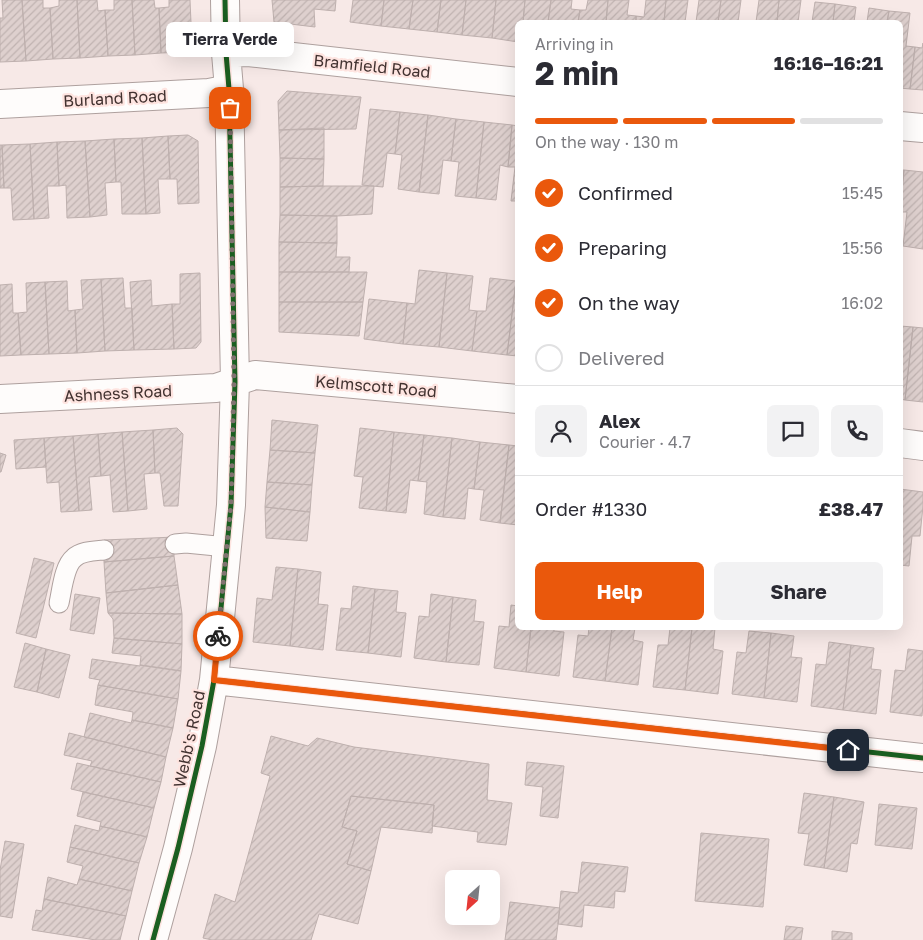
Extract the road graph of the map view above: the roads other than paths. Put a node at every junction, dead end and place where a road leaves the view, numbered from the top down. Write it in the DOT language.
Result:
graph roads {
  1 [pos="225,0"];
  2 [pos="226,53"];
  3 [pos="515,82"];
  4 [pos="229,89"];
  5 [pos="0,104"];
  6 [pos="903,126"];
  7 [pos="923,128"];
  8 [pos="234,382"];
  9 [pos="0,398"];
  10 [pos="515,399"];
  11 [pos="903,443"];
  12 [pos="923,446"];
  13 [pos="175,544"];
  14 [pos="227,547"];
  15 [pos="104,550"];
  16 [pos="59,602"];
  17 [pos="214,680"];
  18 [pos="923,758"];
  19 [pos="153,940"];
  1 -- 2 [label="street, Webb's Road"];
  2 -- 3 [label="street, Bramfield Road"];
  2 -- 4 [label="street, Webb's Road"];
  4 -- 5 [label="street, Burland Road"];
  4 -- 8 [label="street, Webb's Road"];
  6 -- 7 [label="street"];
  8 -- 9 [label="street, Ashness Road"];
  8 -- 10 [label="street, Kelmscott Road"];
  8 -- 14 [label="street, Webb's Road"];
  11 -- 12 [label="street"];
  13 -- 14 [label="lane"];
  14 -- 17 [label="street, Webb's Road"];
  15 -- 16 [label="lane"];
  17 -- 18 [label="street"];
  17 -- 19 [label="street, Webb's Road"];
}
